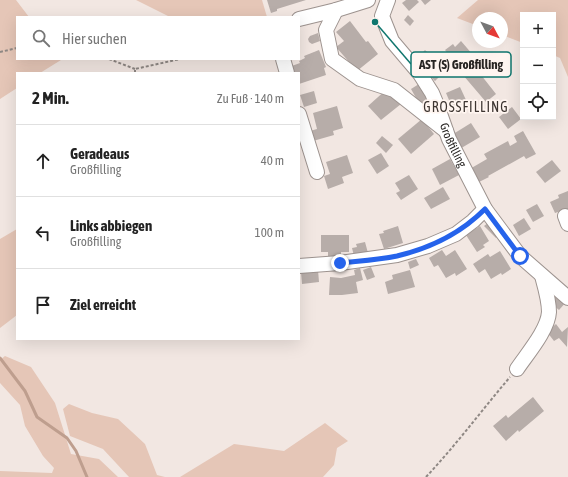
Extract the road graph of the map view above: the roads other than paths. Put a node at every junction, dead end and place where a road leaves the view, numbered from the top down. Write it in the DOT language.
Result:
graph roads {
  1 [pos="368,0"];
  2 [pos="388,0"];
  3 [pos="336,10"];
  4 [pos="300,19"];
  5 [pos="283,60"];
  6 [pos="287,72"];
  7 [pos="300,117"];
  8 [pos="446,132"];
  9 [pos="317,172"];
  10 [pos="485,209"];
  11 [pos="300,266"];
  12 [pos="542,276"];
  13 [pos="565,291"];
  14 [pos="517,369"];
  1 -- 3 [label="street"];
  2 -- 8 [label="street, Großfilling"];
  3 -- 4 [label="street"];
  3 -- 8 [label="street"];
  5 -- 6 [label="street"];
  7 -- 9 [label="street"];
  8 -- 10 [label="street, Großfilling"];
  10 -- 11 [label="street"];
  10 -- 12 [label="street, Großfilling"];
  12 -- 13 [label="street, Großfilling"];
  12 -- 14 [label="street"];
}
